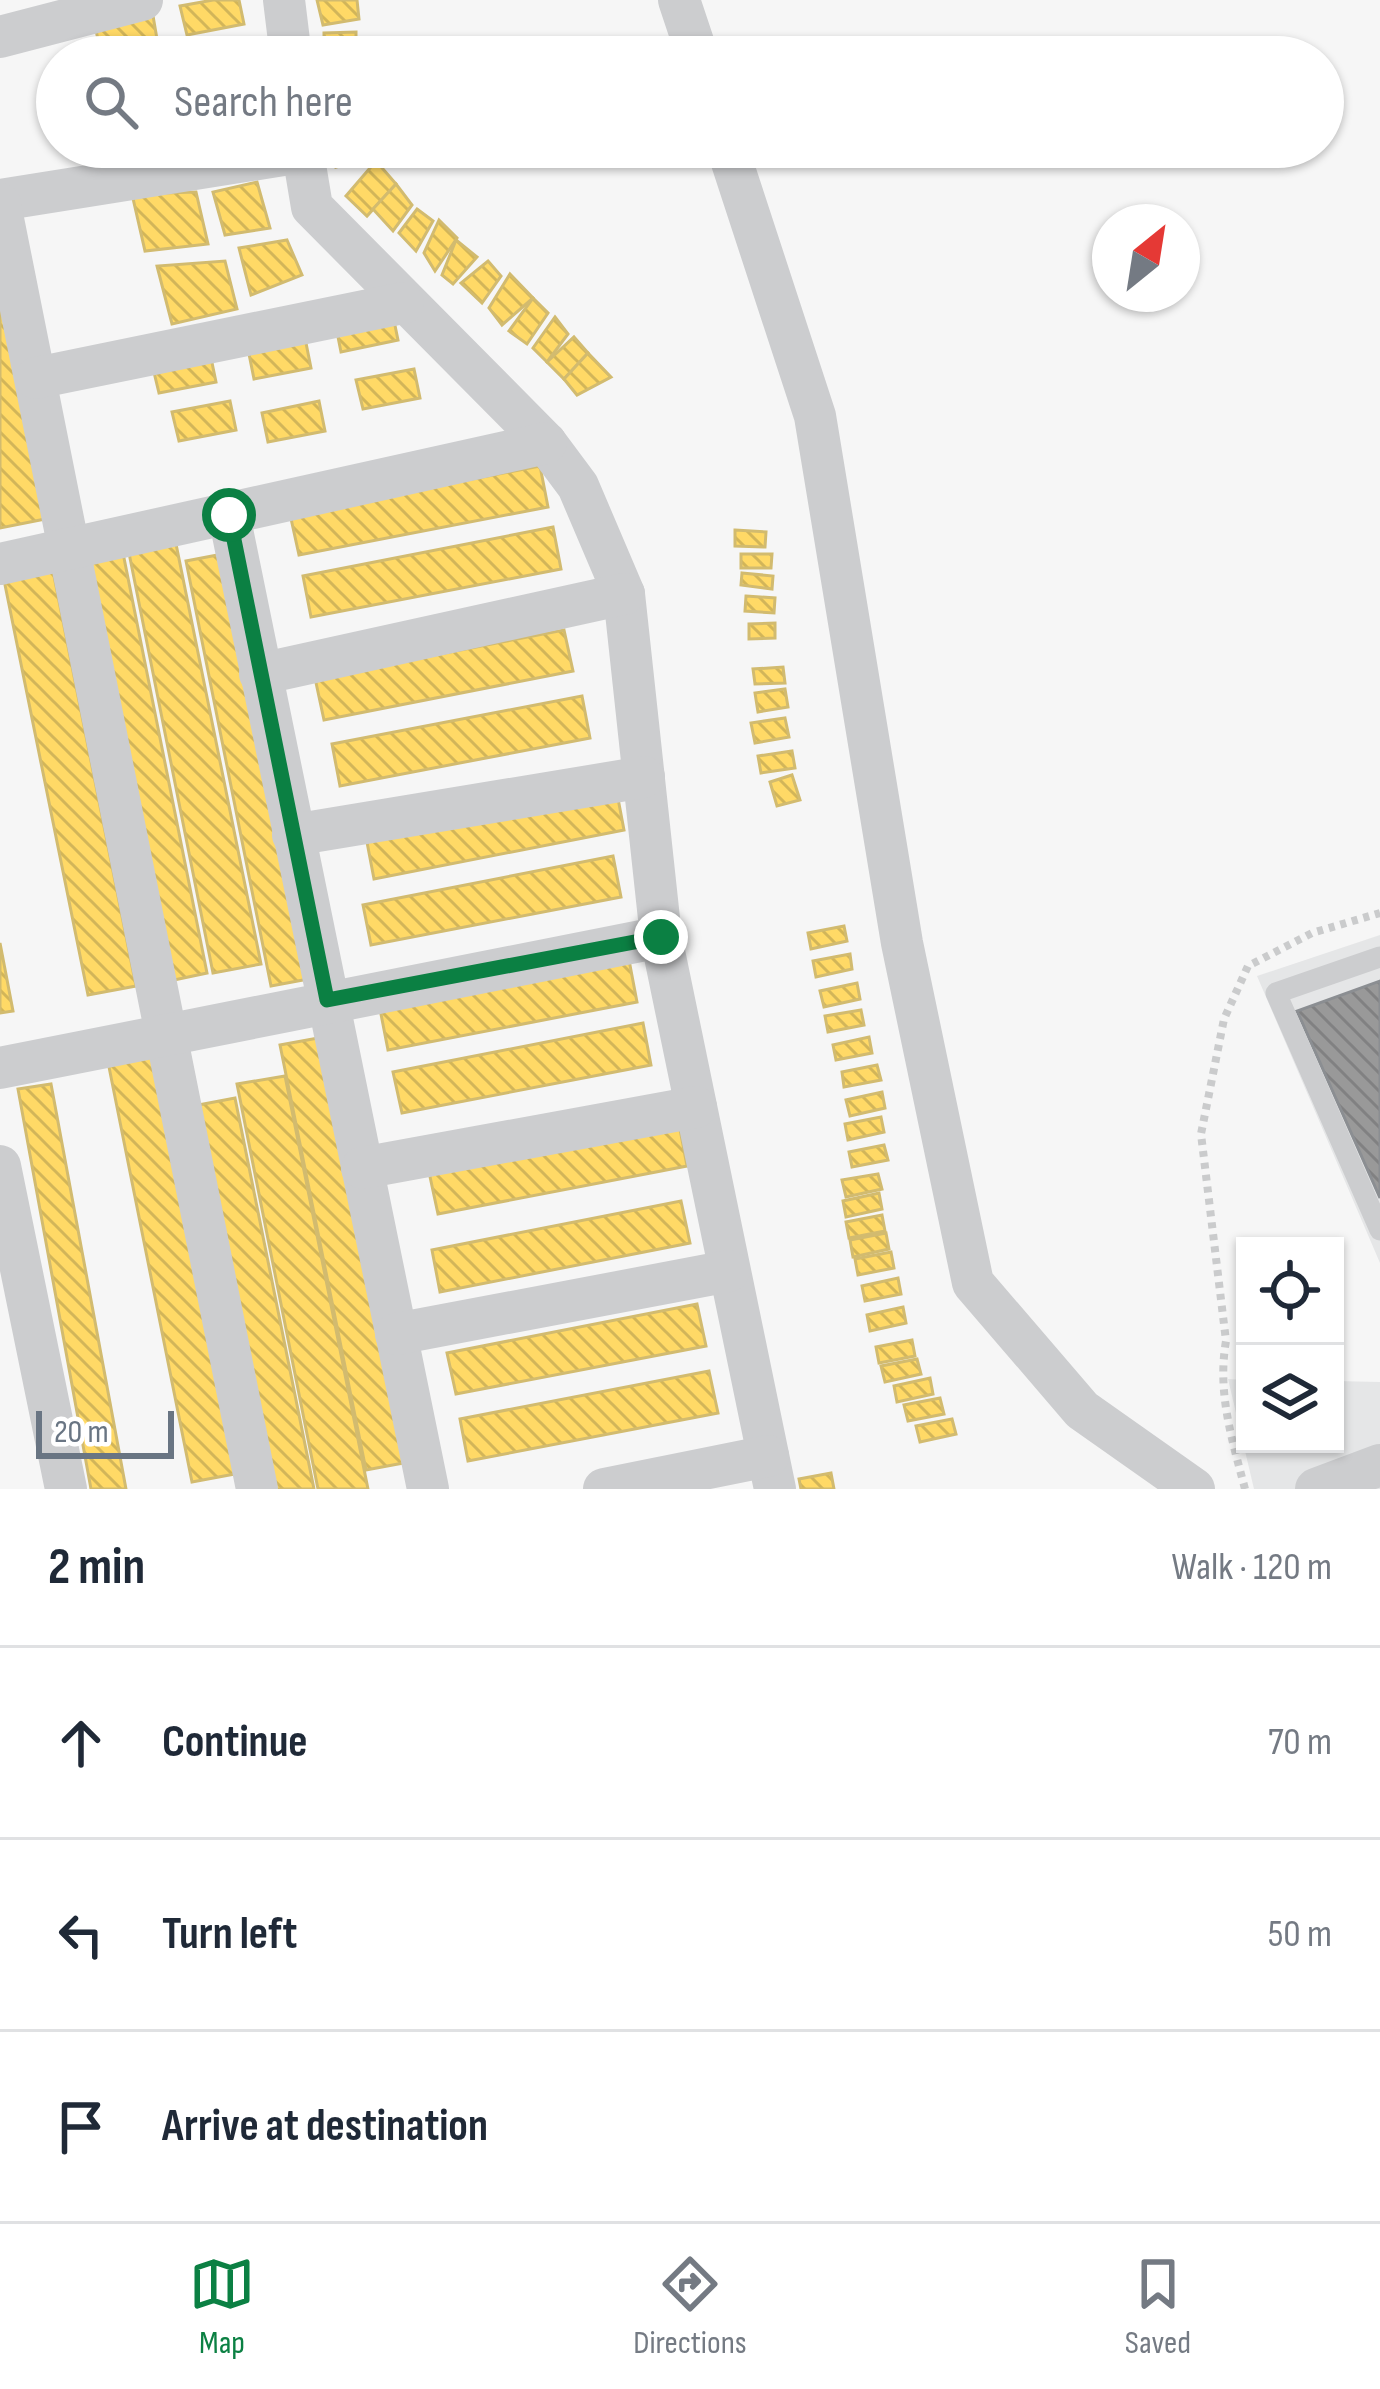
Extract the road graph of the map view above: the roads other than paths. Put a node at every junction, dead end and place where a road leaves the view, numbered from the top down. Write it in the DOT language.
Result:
graph roads {
  1 [pos="142,0"];
  2 [pos="284,0"];
  3 [pos="680,0"];
  4 [pos="46,11"];
  5 [pos="288,36"];
  6 [pos="691,36"];
  7 [pos="0,37"];
  8 [pos="197,168"];
  9 [pos="305,168"];
  10 [pos="734,168"];
  11 [pos="0,202"];
  12 [pos="403,303"];
  13 [pos="36,378"];
  14 [pos="546,443"];
  15 [pos="229,515"];
  16 [pos="67,550"];
  17 [pos="0,564"];
  18 [pos="624,594"];
  19 [pos="260,674"];
  20 [pos="644,777"];
  21 [pos="293,835"];
  22 [pos="661,937"];
  23 [pos="1380,957"];
  24 [pos="327,1000"];
  25 [pos="165,1034"];
  26 [pos="0,1068"];
  27 [pos="696,1106"];
  28 [pos="0,1166"];
  29 [pos="362,1168"];
  30 [pos="1380,1230"];
  31 [pos="729,1271"];
  32 [pos="396,1334"];
  33 [pos="1380,1465"];
  34 [pos="772,1473"];
  35 [pos="66,1489"];
  36 [pos="257,1489"];
  37 [pos="428,1489"];
  38 [pos="605,1489"];
  39 [pos="1194,1489"];
  40 [pos="1316,1489"];
  1 -- 4 [label="street"];
  2 -- 5 [label="street"];
  3 -- 6 [label="street"];
  4 -- 7 [label="street"];
  8 -- 11 [label="street"];
  9 -- 12 [label="street"];
  10 -- 39 [label="street"];
  11 -- 13 [label="street"];
  12 -- 13 [label="street"];
  12 -- 14 [label="street"];
  13 -- 16 [label="street"];
  14 -- 15 [label="street"];
  14 -- 18 [label="street"];
  15 -- 16 [label="street"];
  15 -- 19 [label="street"];
  16 -- 17 [label="street"];
  16 -- 25 [label="street"];
  18 -- 19 [label="street"];
  18 -- 20 [label="street"];
  19 -- 21 [label="street"];
  20 -- 21 [label="street"];
  20 -- 22 [label="street"];
  21 -- 24 [label="street"];
  22 -- 24 [label="street"];
  22 -- 27 [label="street"];
  23 -- 30 [label="lane"];
  24 -- 25 [label="street"];
  24 -- 29 [label="street"];
  25 -- 26 [label="street"];
  25 -- 36 [label="street"];
  27 -- 29 [label="street"];
  27 -- 31 [label="street"];
  28 -- 35 [label="street"];
  29 -- 32 [label="street"];
  31 -- 32 [label="street"];
  31 -- 34 [label="street"];
  32 -- 37 [label="street"];
  33 -- 40 [label="street"];
  34 -- 38 [label="street"];
}
